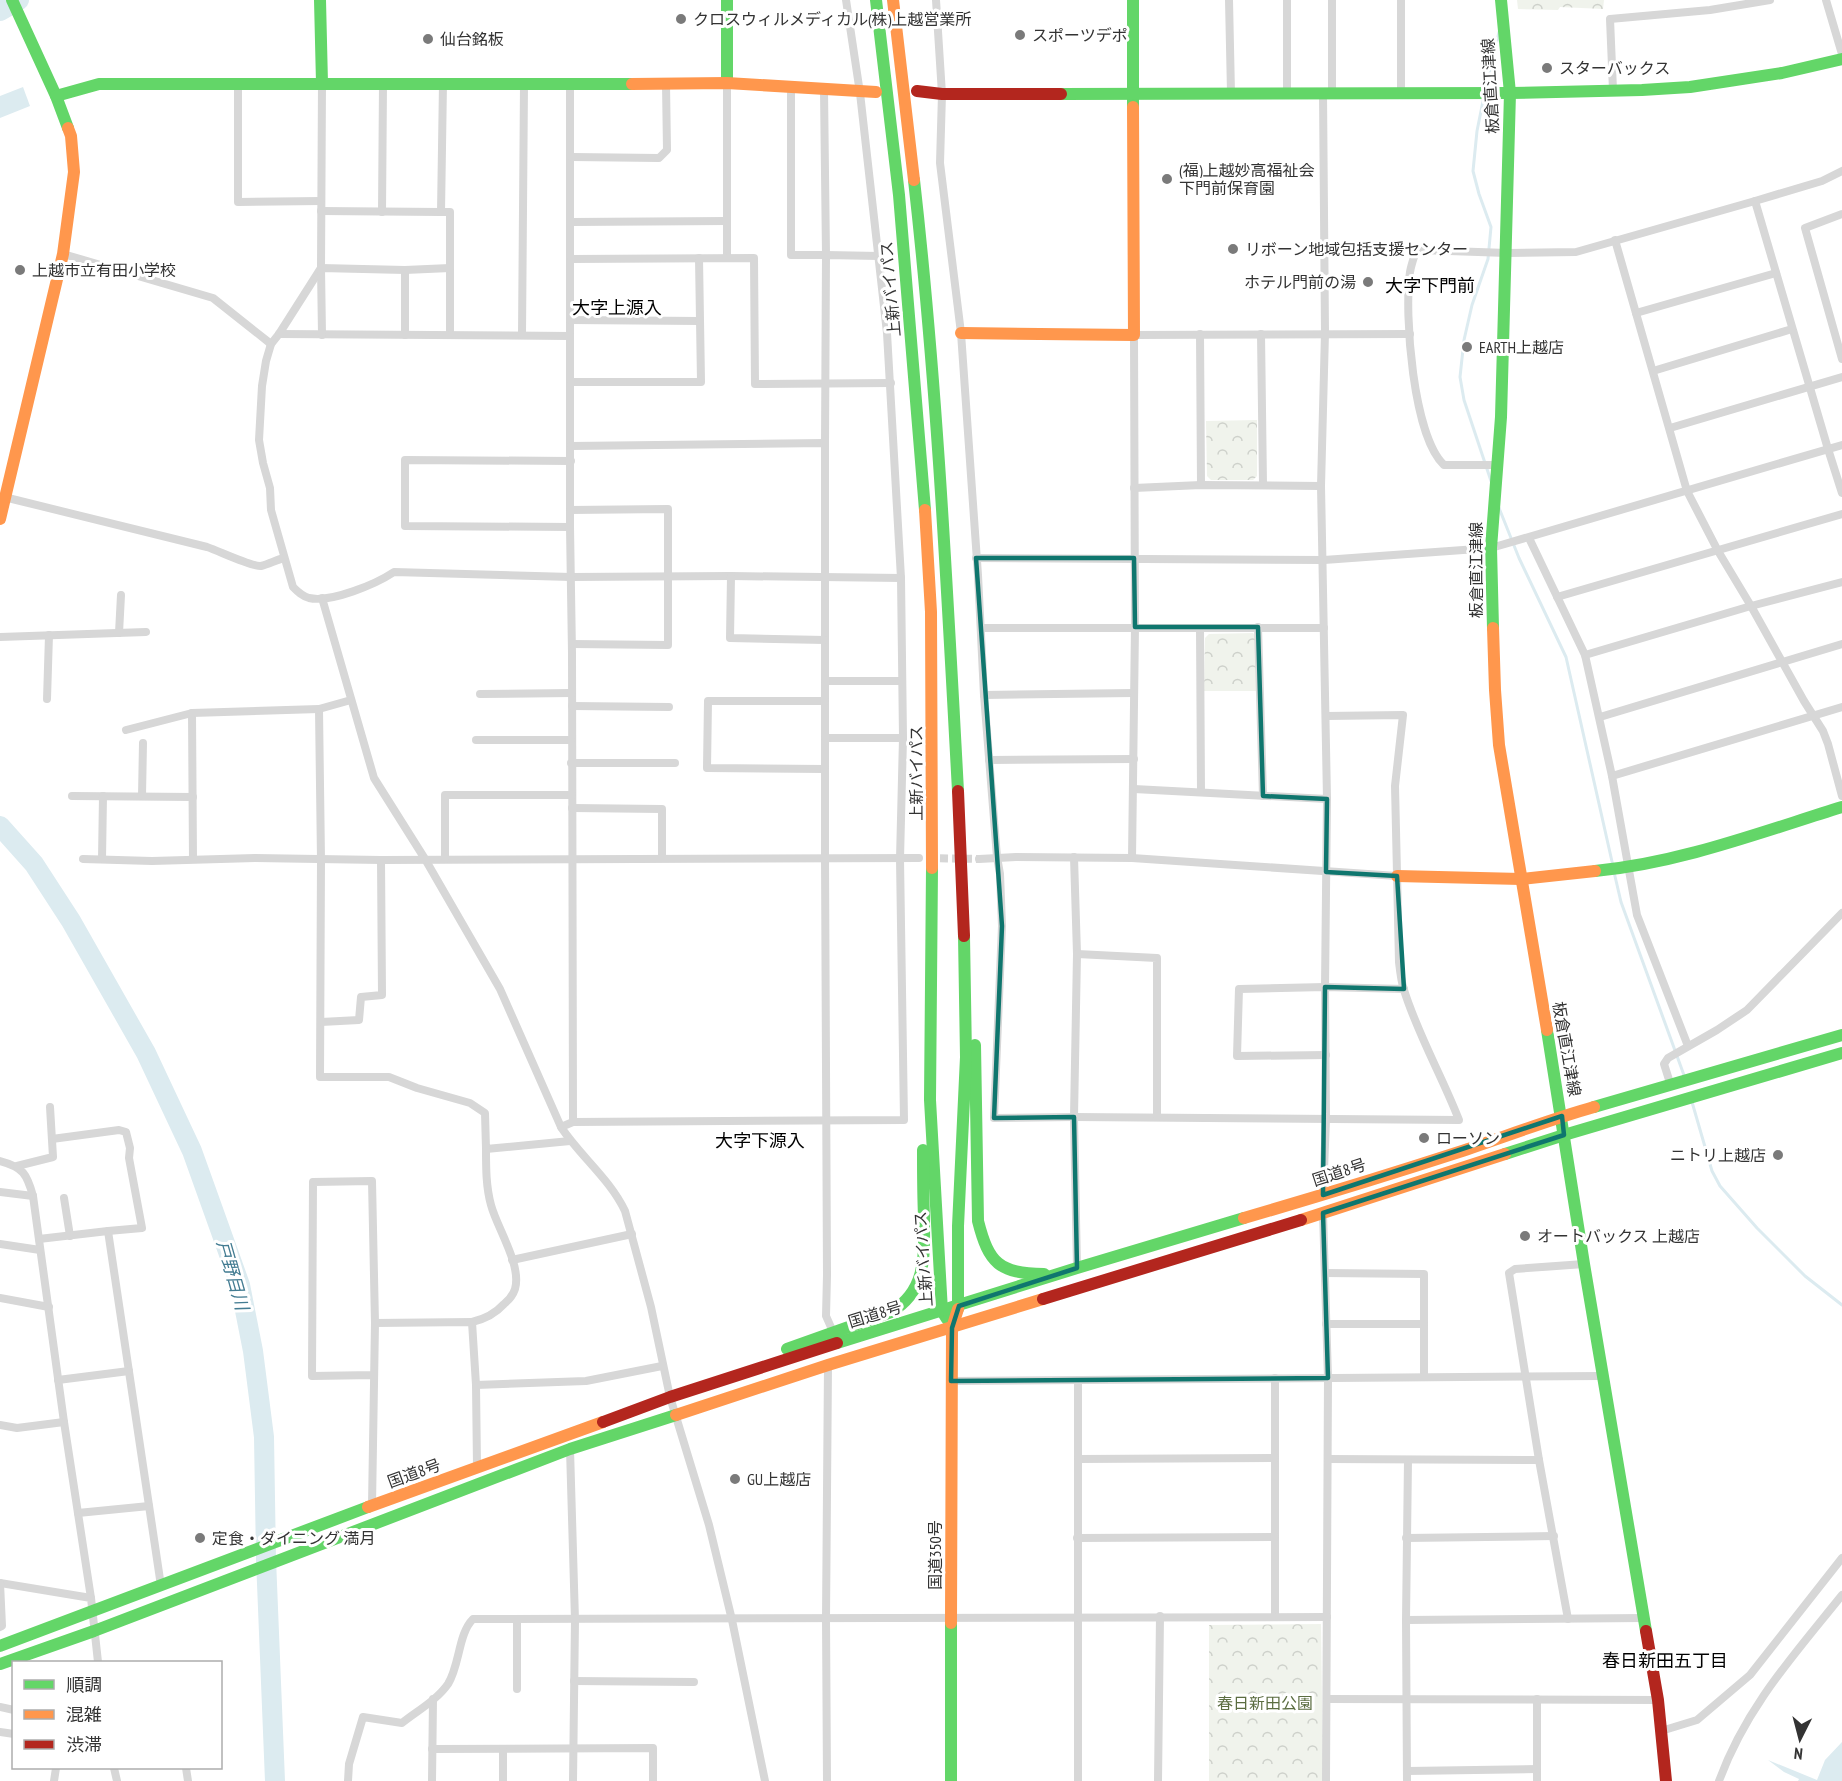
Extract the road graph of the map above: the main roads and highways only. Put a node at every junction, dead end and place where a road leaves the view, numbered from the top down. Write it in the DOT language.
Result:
graph roads {
  1 [pos="12,0"];
  2 [pos="320,0"];
  3 [pos="727,0"];
  4 [pos="876,0"];
  5 [pos="893,0"];
  6 [pos="1133,0"];
  7 [pos="1501,0"];
  8 [pos="1842,57"];
  9 [pos="322,83"];
  10 [pos="727,83"];
  11 [pos="876,92"];
  12 [pos="917,92"];
  13 [pos="1132,93"];
  14 [pos="1510,93"];
  15 [pos="56,96"];
  16 [pos="961,333"];
  17 [pos="0,517"];
  18 [pos="1842,807"];
  19 [pos="1397,876"];
  20 [pos="1521,879"];
  21 [pos="963,896"];
  22 [pos="928,1024"];
  23 [pos="1842,1035"];
  24 [pos="1842,1053"];
  25 [pos="1562,1116"];
  26 [pos="1564,1136"];
  27 [pos="1059,1273"];
  28 [pos="959,1306"];
  29 [pos="942,1311"];
  30 [pos="952,1328"];
  31 [pos="836,1337"];
  32 [pos="0,1646"];
  33 [pos="0,1664"];
  34 [pos="951,1781"];
  35 [pos="1666,1781"];
  1 -- 15 [label="main road"];
  2 -- 9 [label="main road"];
  3 -- 10 [label="main road"];
  4 -- 22 [label="main road, 上新バイパス"];
  5 -- 21 [label="main road, 上新バイパス"];
  6 -- 13 [label="main road"];
  7 -- 14 [label="main road, 板倉直江津線"];
  8 -- 14 [label="main road"];
  9 -- 10 [label="main road"];
  9 -- 15 [label="main road"];
  10 -- 11 [label="main road"];
  12 -- 13 [label="main road"];
  13 -- 14 [label="main road"];
  13 -- 16 [label="main road"];
  14 -- 20 [label="main road, 板倉直江津線"];
  15 -- 17 [label="main road"];
  18 -- 20 [label="main road"];
  19 -- 20 [label="main road"];
  20 -- 25 [label="main road, 板倉直江津線"];
  21 -- 27 [label="main road"];
  21 -- 28 [label="main road, 上新バイパス"];
  22 -- 29 [label="main road, 上新バイパス"];
  22 -- 31 [label="main road"];
  23 -- 25 [label="main road, 国道8号"];
  24 -- 26 [label="main road, 国道8号"];
  25 -- 26 [label="main road, 板倉直江津線"];
  25 -- 27 [label="main road, 国道8号"];
  26 -- 30 [label="main road, 国道8号"];
  26 -- 35 [label="main road, 板倉直江津線"];
  27 -- 28 [label="main road, 国道8号"];
  28 -- 29 [label="main road, 国道8号"];
  28 -- 30 [label="main road, 上新バイパス"];
  29 -- 30 [label="main road, 上新バイパス"];
  29 -- 31 [label="main road, 国道8号"];
  30 -- 33 [label="main road, 国道8号"];
  30 -- 34 [label="main road, 国道350号"];
  31 -- 32 [label="main road, 国道8号"];
}
